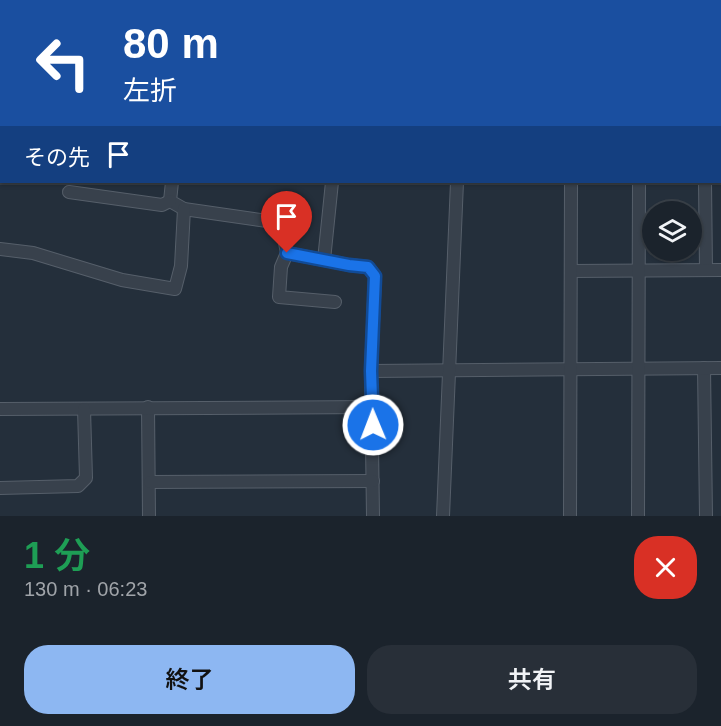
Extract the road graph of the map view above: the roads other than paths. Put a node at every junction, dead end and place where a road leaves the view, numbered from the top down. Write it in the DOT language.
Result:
graph roads {
  1 [pos="172,183"];
  2 [pos="332,183"];
  3 [pos="457,183"];
  4 [pos="570,183"];
  5 [pos="639,183"];
  6 [pos="705,183"];
  7 [pos="69,192"];
  8 [pos="170,201"];
  9 [pos="184,209"];
  10 [pos="0,249"];
  11 [pos="287,253"];
  12 [pos="324,260"];
  13 [pos="639,270"];
  14 [pos="706,270"];
  15 [pos="721,270"];
  16 [pos="571,271"];
  17 [pos="335,302"];
  18 [pos="704,368"];
  19 [pos="721,368"];
  20 [pos="572,369"];
  21 [pos="639,369"];
  22 [pos="448,370"];
  23 [pos="371,371"];
  24 [pos="148,407"];
  25 [pos="373,407"];
  26 [pos="0,409"];
  27 [pos="84,409"];
  28 [pos="373,481"];
  29 [pos="150,482"];
  30 [pos="0,488"];
  31 [pos="149,516"];
  32 [pos="373,516"];
  33 [pos="443,516"];
  34 [pos="570,516"];
  35 [pos="638,516"];
  36 [pos="706,516"];
  1 -- 8 [label="street"];
  2 -- 12 [label="street"];
  3 -- 22 [label="street"];
  4 -- 16 [label="street"];
  5 -- 13 [label="street"];
  6 -- 14 [label="street"];
  7 -- 8 [label="street"];
  8 -- 9 [label="street"];
  9 -- 10 [label="street"];
  9 -- 11 [label="street"];
  11 -- 12 [label="street"];
  11 -- 17 [label="street"];
  12 -- 23 [label="street"];
  13 -- 14 [label="street"];
  13 -- 16 [label="street"];
  13 -- 21 [label="street"];
  14 -- 15 [label="street"];
  16 -- 20 [label="street"];
  18 -- 19 [label="street"];
  18 -- 21 [label="street"];
  18 -- 36 [label="street"];
  20 -- 21 [label="street"];
  20 -- 22 [label="street"];
  20 -- 34 [label="street"];
  21 -- 35 [label="street"];
  22 -- 23 [label="street"];
  22 -- 33 [label="street"];
  23 -- 25 [label="street"];
  24 -- 25 [label="street"];
  24 -- 27 [label="street"];
  24 -- 29 [label="street"];
  25 -- 28 [label="street"];
  26 -- 27 [label="street"];
  27 -- 30 [label="street"];
  28 -- 29 [label="street"];
  28 -- 32 [label="street"];
  29 -- 31 [label="street"];
}
